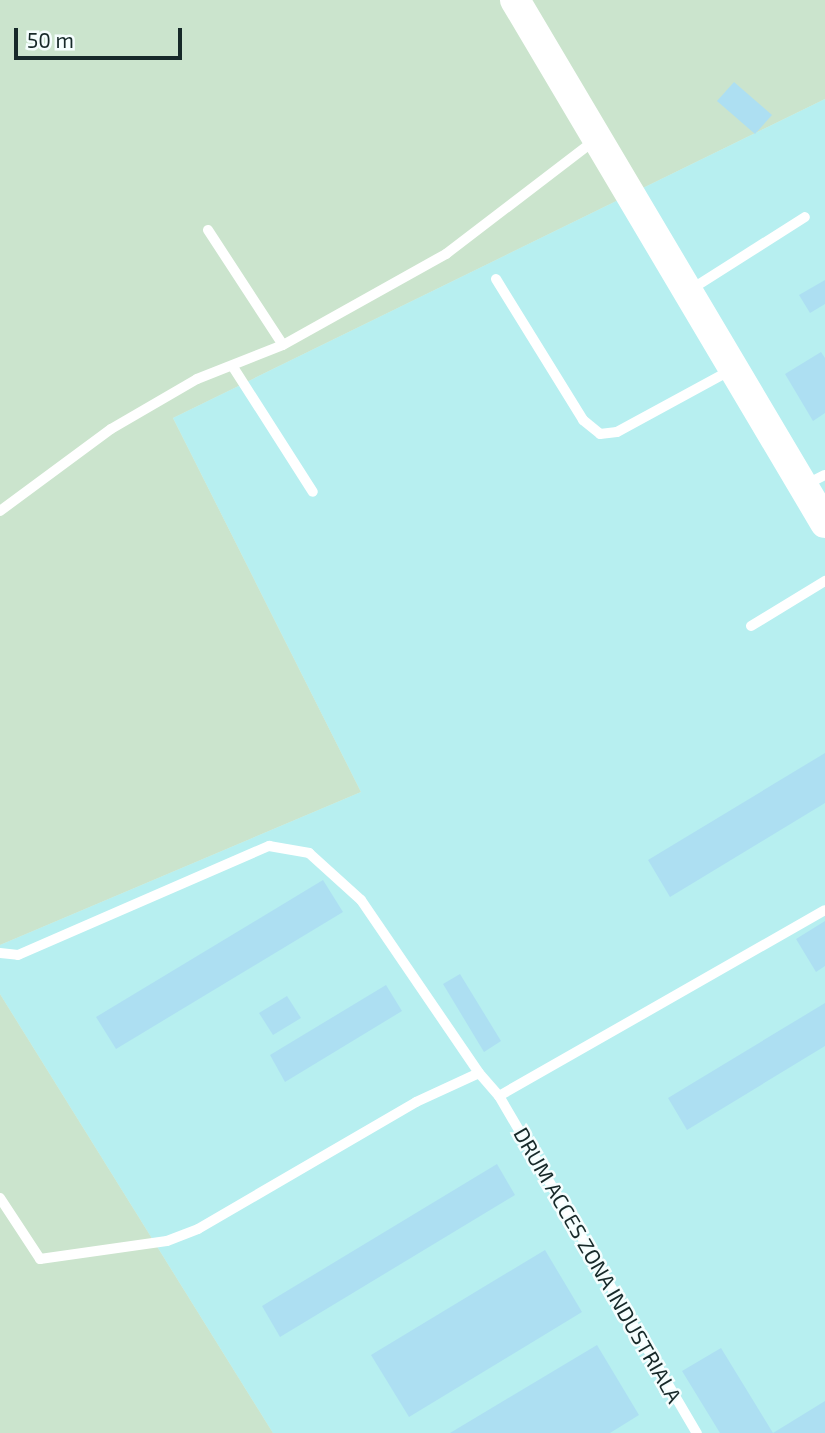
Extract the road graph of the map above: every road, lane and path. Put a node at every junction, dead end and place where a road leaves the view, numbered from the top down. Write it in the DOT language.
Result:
graph roads {
  1 [pos="515,0"];
  2 [pos="597,138"];
  3 [pos="805,217"];
  4 [pos="208,230"];
  5 [pos="496,279"];
  6 [pos="688,292"];
  7 [pos="283,345"];
  8 [pos="233,368"];
  9 [pos="734,369"];
  10 [pos="814,480"];
  11 [pos="313,492"];
  12 [pos="0,511"];
  13 [pos="825,523"];
  14 [pos="825,581"];
  15 [pos="751,626"];
  16 [pos="825,910"];
  17 [pos="0,953"];
  18 [pos="479,1073"];
  19 [pos="499,1096"];
  20 [pos="0,1198"];
  21 [pos="697,1433"];
  1 -- 2 [label="main road"];
  2 -- 6 [label="main road"];
  2 -- 7 [label="lane"];
  3 -- 6 [label="lane"];
  4 -- 7 [label="lane"];
  5 -- 9 [label="lane"];
  6 -- 9 [label="main road"];
  7 -- 8 [label="lane"];
  8 -- 11 [label="lane"];
  8 -- 12 [label="lane"];
  9 -- 10 [label="main road"];
  10 -- 13 [label="main road"];
  14 -- 15 [label="lane"];
  16 -- 19 [label="lane"];
  17 -- 18 [label="lane, DRUM ACCES ZONA INDUSTRIALA"];
  18 -- 19 [label="lane, DRUM ACCES ZONA INDUSTRIALA"];
  18 -- 20 [label="lane"];
  19 -- 21 [label="lane, DRUM ACCES ZONA INDUSTRIALA"];
}
